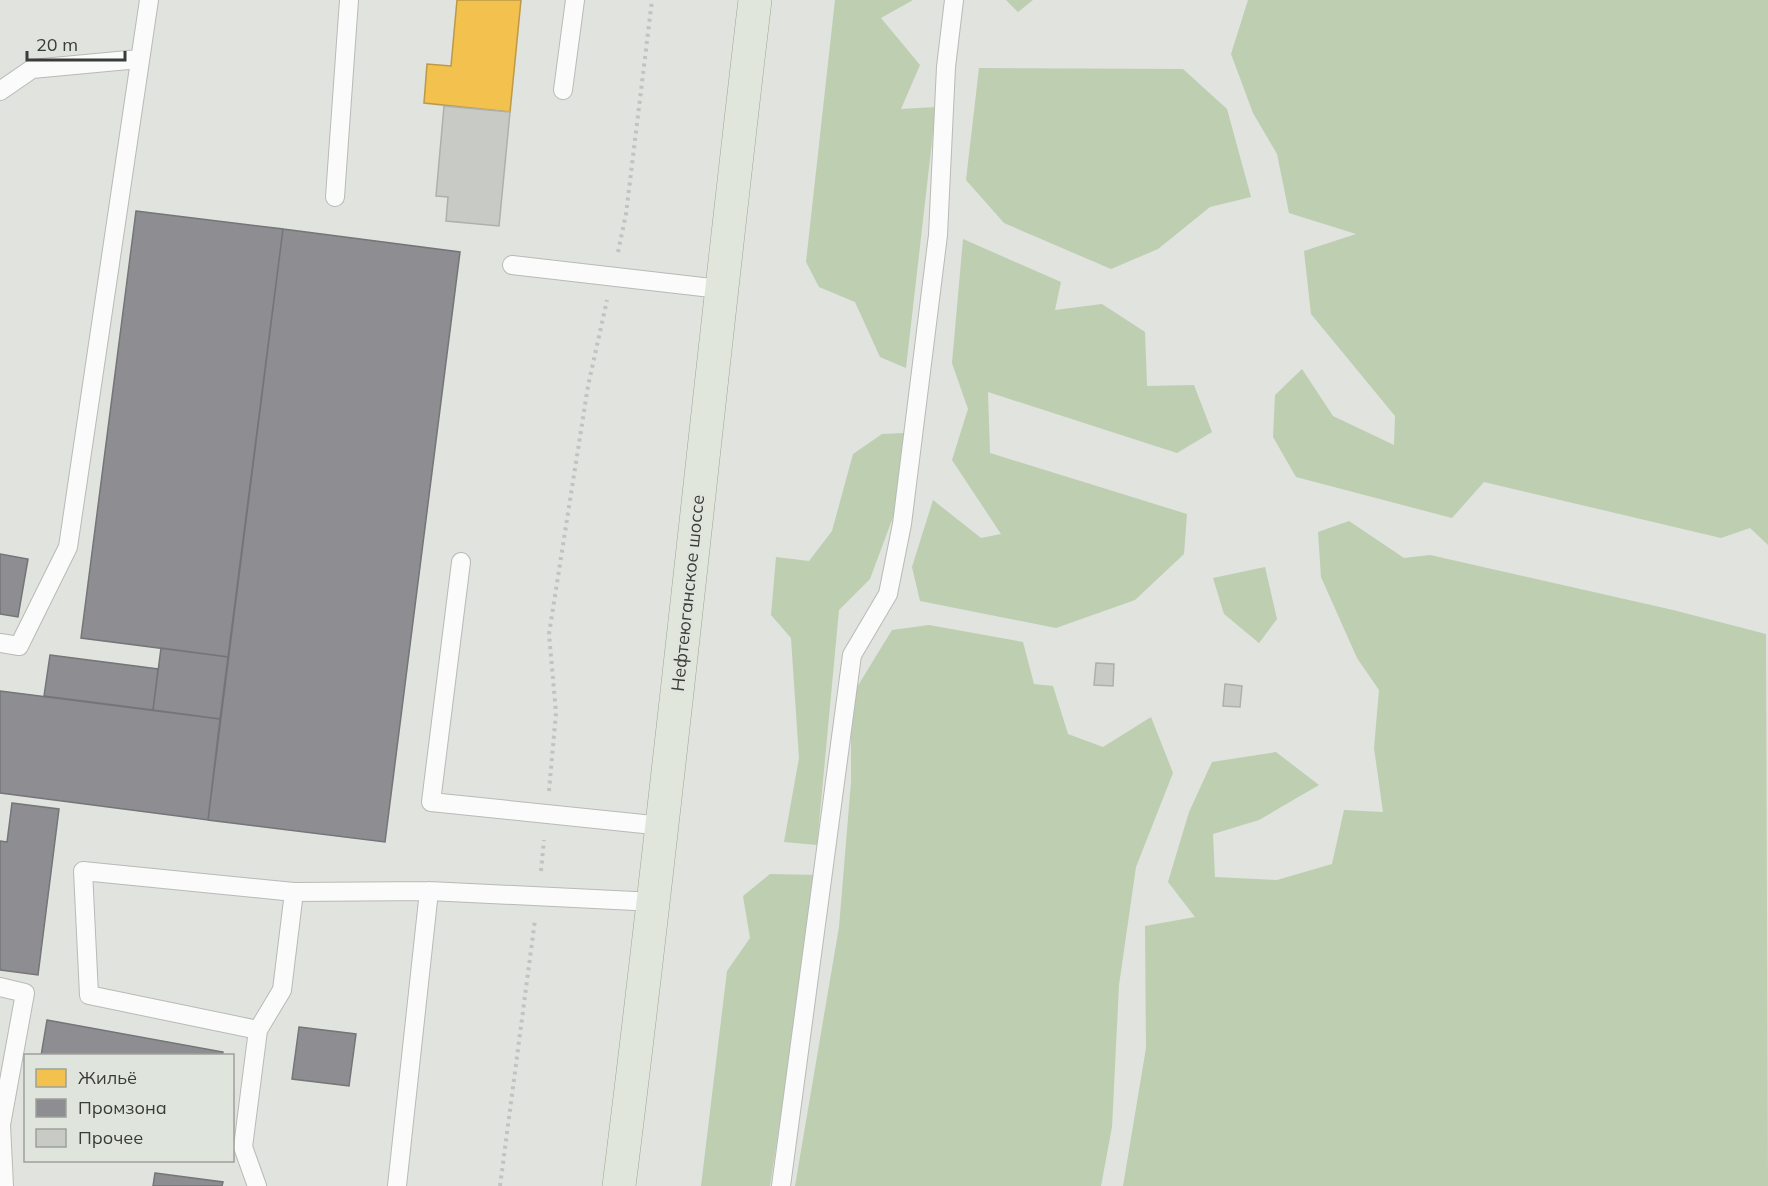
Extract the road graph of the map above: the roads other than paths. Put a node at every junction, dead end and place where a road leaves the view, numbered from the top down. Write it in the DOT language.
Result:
graph roads {
  1 [pos="149,0"];
  2 [pos="349,0"];
  3 [pos="575,0"];
  4 [pos="755,0"];
  5 [pos="954,0"];
  6 [pos="139,59"];
  7 [pos="563,90"];
  8 [pos="0,91"];
  9 [pos="335,197"];
  10 [pos="512,265"];
  11 [pos="720,289"];
  12 [pos="461,561"];
  13 [pos="0,643"];
  14 [pos="663,826"];
  15 [pos="429,891"];
  16 [pos="294,892"];
  17 [pos="655,902"];
  18 [pos="0,987"];
  19 [pos="258,1030"];
  20 [pos="4,1186"];
  21 [pos="257,1186"];
  22 [pos="396,1186"];
  23 [pos="619,1186"];
  24 [pos="781,1186"];
  1 -- 6 [label="lane"];
  2 -- 9 [label="lane"];
  3 -- 7 [label="lane"];
  4 -- 11 [label="main road, Нефтеюганское шоссе"];
  5 -- 24 [label="lane"];
  6 -- 8 [label="lane"];
  6 -- 13 [label="lane"];
  10 -- 11 [label="lane"];
  11 -- 14 [label="main road, Нефтеюганское шоссе"];
  12 -- 14 [label="lane"];
  14 -- 17 [label="main road, Нефтеюганское шоссе"];
  15 -- 16 [label="lane"];
  15 -- 17 [label="lane"];
  15 -- 22 [label="lane"];
  16 -- 19 [label="lane"];
  16 -- 19 [label="lane"];
  17 -- 23 [label="main road, Нефтеюганское шоссе"];
  18 -- 20 [label="lane"];
  19 -- 21 [label="lane"];
}
